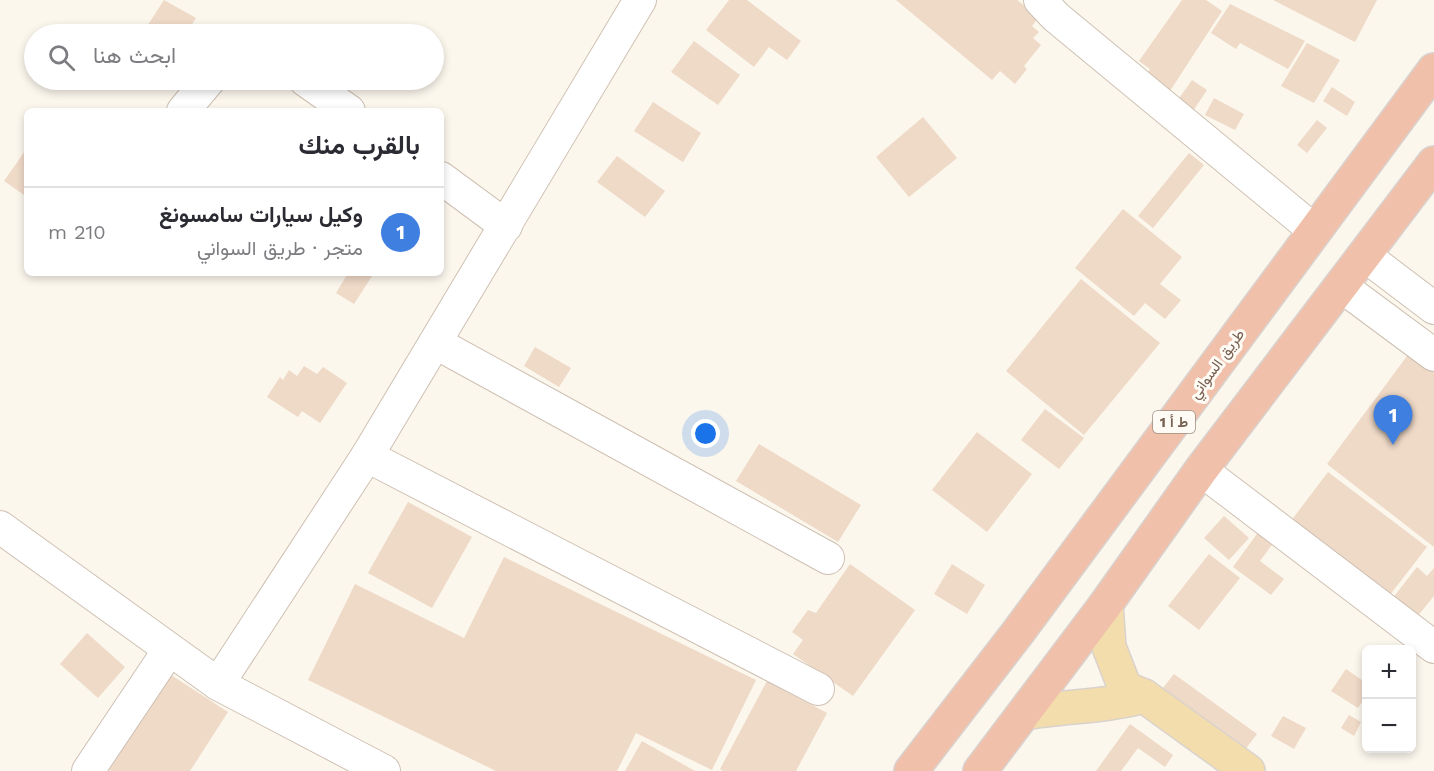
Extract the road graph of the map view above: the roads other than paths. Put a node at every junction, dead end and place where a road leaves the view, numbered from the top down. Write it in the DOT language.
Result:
graph roads {
  1 [pos="640,0"];
  2 [pos="1040,0"];
  3 [pos="1434,70"];
  4 [pos="201,90"];
  5 [pos="319,90"];
  6 [pos="186,108"];
  7 [pos="345,108"];
  8 [pos="1434,163"];
  9 [pos="444,180"];
  10 [pos="507,226"];
  11 [pos="1315,231"];
  12 [pos="1364,255"];
  13 [pos="1341,286"];
  14 [pos="1434,308"];
  15 [pos="436,343"];
  16 [pos="1434,355"];
  17 [pos="367,456"];
  18 [pos="1201,470"];
  19 [pos="0,527"];
  20 [pos="828,558"];
  21 [pos="1106,604"];
  22 [pos="1434,647"];
  23 [pos="169,650"];
  24 [pos="218,684"];
  25 [pos="818,689"];
  26 [pos="1144,696"];
  27 [pos="1025,713"];
  28 [pos="88,771"];
  29 [pos="384,771"];
  30 [pos="911,771"];
  31 [pos="980,771"];
  32 [pos="1248,771"];
  1 -- 10 [label="street"];
  2 -- 11 [label="street"];
  3 -- 11 [label="highway, طريق السواني / ط أ 1"];
  4 -- 6 [label="street"];
  5 -- 7 [label="street"];
  8 -- 12 [label="highway"];
  9 -- 10 [label="street"];
  10 -- 15 [label="street"];
  11 -- 30 [label="highway, طريق السواني / ط أ 1"];
  12 -- 13 [label="highway"];
  12 -- 14 [label="street"];
  13 -- 16 [label="street"];
  13 -- 18 [label="highway"];
  15 -- 17 [label="street"];
  15 -- 20 [label="street"];
  17 -- 24 [label="street"];
  17 -- 25 [label="street"];
  18 -- 21 [label="highway"];
  18 -- 22 [label="street"];
  19 -- 23 [label="street"];
  21 -- 26 [label="main road"];
  21 -- 27 [label="highway"];
  23 -- 24 [label="street"];
  23 -- 28 [label="street"];
  24 -- 29 [label="street"];
  26 -- 27 [label="main road"];
  26 -- 32 [label="main road"];
  27 -- 31 [label="highway"];
}
